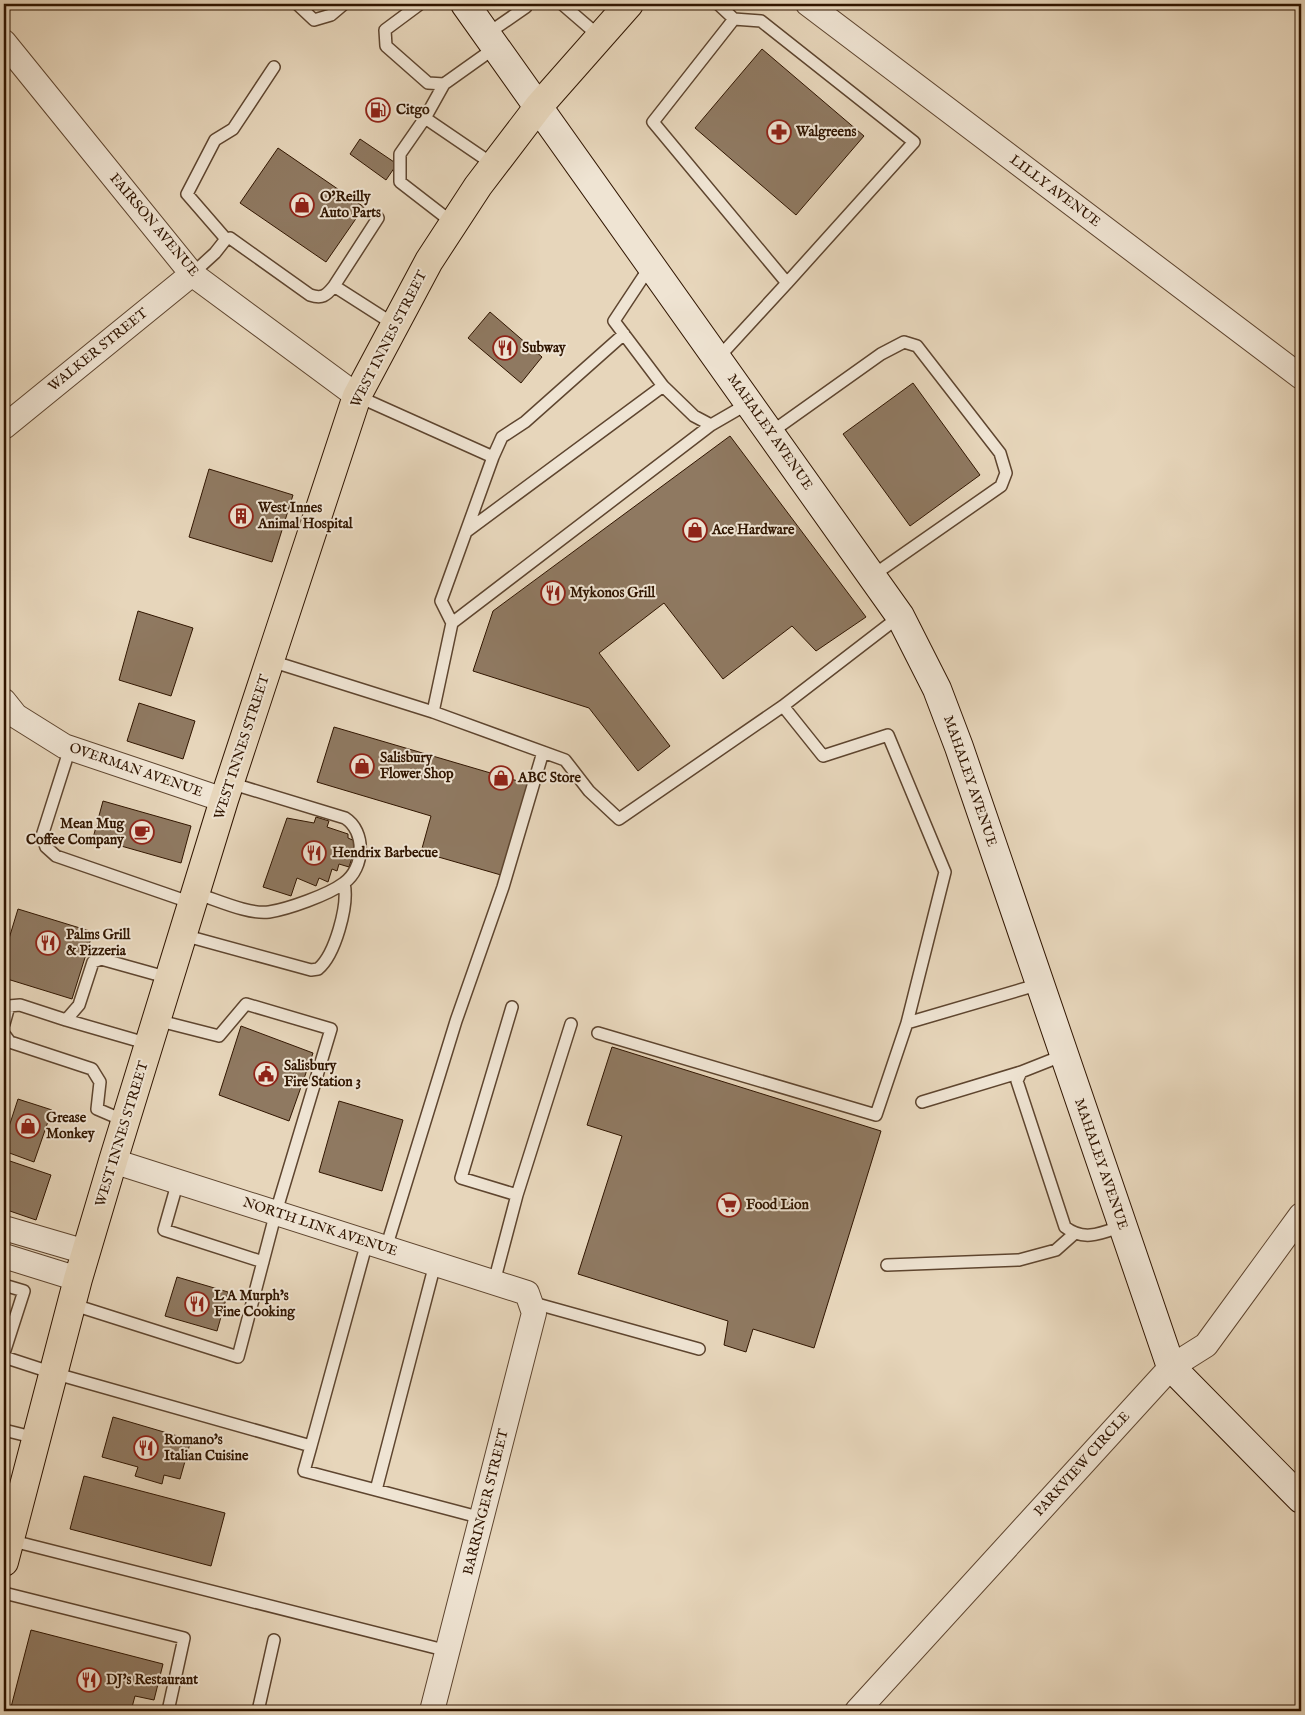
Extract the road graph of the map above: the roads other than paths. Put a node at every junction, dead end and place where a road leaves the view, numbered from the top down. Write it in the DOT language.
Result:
graph roads {
  1 [pos="297,4"];
  2 [pos="344,4"];
  3 [pos="420,4"];
  4 [pos="465,4"];
  5 [pos="524,4"];
  6 [pos="629,4"];
  7 [pos="718,4"];
  8 [pos="808,4"];
  9 [pos="565,5"];
  10 [pos="734,20"];
  11 [pos="599,36"];
  12 [pos="492,40"];
  13 [pos="4,42"];
  14 [pos="274,67"];
  15 [pos="444,84"];
  16 [pos="539,106"];
  17 [pos="425,118"];
  18 [pos="494,165"];
  19 [pos="378,218"];
  20 [pos="453,223"];
  21 [pos="226,239"];
  22 [pos="651,264"];
  23 [pos="192,274"];
  24 [pos="787,283"];
  25 [pos="334,286"];
  26 [pos="395,325"];
  27 [pos="624,334"];
  28 [pos="718,358"];
  29 [pos="1301,378"];
  30 [pos="663,386"];
  31 [pos="357,396"];
  32 [pos="749,403"];
  33 [pos="711,425"];
  34 [pos="4,427"];
  35 [pos="770,433"];
  36 [pos="493,457"];
  37 [pos="467,531"];
  38 [pos="872,576"];
  39 [pos="900,616"];
  40 [pos="452,623"];
  41 [pos="271,661"];
  42 [pos="4,701"];
  43 [pos="783,706"];
  44 [pos="433,712"];
  45 [pos="70,748"];
  46 [pos="543,752"];
  47 [pos="227,791"];
  48 [pos="344,883"];
  49 [pos="194,898"];
  50 [pos="182,935"];
  51 [pos="169,978"];
  52 [pos="1040,984"];
  53 [pos="512,1007"];
  54 [pos="66,1020"];
  55 [pos="907,1023"];
  56 [pos="4,1024"];
  57 [pos="570,1024"];
  58 [pos="153,1032"];
  59 [pos="598,1033"];
  60 [pos="4,1034"];
  61 [pos="1064,1055"];
  62 [pos="1021,1072"];
  63 [pos="922,1102"];
  64 [pos="125,1121"];
  65 [pos="113,1161"];
  66 [pos="178,1181"];
  67 [pos="517,1195"];
  68 [pos="276,1212"];
  69 [pos="1298,1225"];
  70 [pos="1122,1226"];
  71 [pos="4,1228"];
  72 [pos="1074,1234"];
  73 [pos="376,1245"];
  74 [pos="86,1252"];
  75 [pos="4,1256"];
  76 [pos="263,1262"];
  77 [pos="435,1264"];
  78 [pos="887,1265"];
  79 [pos="494,1282"];
  80 [pos="4,1285"];
  81 [pos="74,1292"];
  82 [pos="529,1297"];
  83 [pos="699,1349"];
  84 [pos="4,1353"];
  85 [pos="4,1357"];
  86 [pos="1170,1367"];
  87 [pos="53,1373"];
  88 [pos="4,1430"];
  89 [pos="36,1438"];
  90 [pos="311,1446"];
  91 [pos="376,1490"];
  92 [pos="1301,1500"];
  93 [pos="482,1518"];
  94 [pos="6,1551"];
  95 [pos="4,1593"];
  96 [pos="274,1640"];
  97 [pos="448,1651"];
  98 [pos="168,1711"];
  99 [pos="258,1711"];
  100 [pos="432,1711"];
  101 [pos="857,1711"];
  1 -- 2 [label="lane"];
  3 -- 15 [label="lane"];
  4 -- 12 [label="street, MAHALEY AVENUE"];
  5 -- 12 [label="lane"];
  6 -- 11 [label="main road, WEST INNES STREET"];
  7 -- 10 [label="lane"];
  8 -- 29 [label="street, LILLY AVENUE"];
  9 -- 11 [label="lane"];
  10 -- 24 [label="lane"];
  10 -- 24 [label="lane"];
  11 -- 16 [label="main road, WEST INNES STREET"];
  12 -- 15 [label="lane"];
  12 -- 16 [label="street, MAHALEY AVENUE"];
  13 -- 23 [label="street, FAIRSON AVENUE"];
  14 -- 21 [label="lane"];
  15 -- 17 [label="lane"];
  16 -- 18 [label="main road, WEST INNES STREET"];
  16 -- 22 [label="street, MAHALEY AVENUE"];
  17 -- 18 [label="lane"];
  17 -- 20 [label="lane"];
  18 -- 20 [label="main road, WEST INNES STREET"];
  19 -- 25 [label="lane"];
  20 -- 26 [label="main road, WEST INNES STREET"];
  21 -- 23 [label="lane"];
  21 -- 25 [label="lane"];
  22 -- 27 [label="lane"];
  22 -- 28 [label="street, MAHALEY AVENUE"];
  23 -- 31 [label="street, FAIRSON AVENUE"];
  23 -- 34 [label="street, WALKER STREET"];
  24 -- 28 [label="lane"];
  25 -- 26 [label="lane"];
  26 -- 31 [label="main road, WEST INNES STREET"];
  27 -- 30 [label="lane"];
  27 -- 36 [label="lane"];
  28 -- 32 [label="street, MAHALEY AVENUE"];
  30 -- 33 [label="lane"];
  30 -- 37 [label="lane"];
  31 -- 36 [label="lane"];
  31 -- 41 [label="main road, WEST INNES STREET"];
  32 -- 33 [label="lane"];
  32 -- 35 [label="street, MAHALEY AVENUE"];
  33 -- 40 [label="lane"];
  35 -- 38 [label="street, MAHALEY AVENUE"];
  35 -- 38 [label="lane"];
  36 -- 37 [label="lane"];
  37 -- 40 [label="lane"];
  38 -- 39 [label="street, MAHALEY AVENUE"];
  39 -- 43 [label="lane"];
  39 -- 52 [label="street, MAHALEY AVENUE"];
  40 -- 44 [label="lane"];
  41 -- 44 [label="lane"];
  41 -- 47 [label="main road, WEST INNES STREET"];
  42 -- 45 [label="street, OVERMAN AVENUE"];
  43 -- 46 [label="lane"];
  43 -- 55 [label="lane"];
  44 -- 46 [label="lane"];
  45 -- 47 [label="street, OVERMAN AVENUE"];
  45 -- 49 [label="lane"];
  46 -- 73 [label="lane"];
  47 -- 48 [label="lane"];
  47 -- 49 [label="main road, WEST INNES STREET"];
  48 -- 49 [label="lane"];
  48 -- 50 [label="lane"];
  49 -- 50 [label="main road, WEST INNES STREET"];
  50 -- 51 [label="main road, WEST INNES STREET"];
  51 -- 54 [label="lane"];
  51 -- 58 [label="main road, WEST INNES STREET"];
  52 -- 55 [label="lane"];
  52 -- 61 [label="street, MAHALEY AVENUE"];
  53 -- 67 [label="lane"];
  54 -- 56 [label="lane"];
  54 -- 58 [label="lane"];
  55 -- 59 [label="lane"];
  57 -- 67 [label="lane"];
  58 -- 64 [label="main road, WEST INNES STREET"];
  58 -- 68 [label="lane"];
  60 -- 64 [label="lane"];
  61 -- 62 [label="lane"];
  61 -- 70 [label="street, MAHALEY AVENUE"];
  62 -- 63 [label="lane"];
  62 -- 72 [label="lane"];
  64 -- 65 [label="main road, WEST INNES STREET"];
  65 -- 66 [label="street, NORTH LINK AVENUE"];
  65 -- 74 [label="main road, WEST INNES STREET"];
  66 -- 68 [label="street, NORTH LINK AVENUE"];
  66 -- 76 [label="lane"];
  67 -- 79 [label="lane"];
  68 -- 73 [label="street, NORTH LINK AVENUE"];
  68 -- 76 [label="lane"];
  69 -- 86 [label="street, PARKVIEW CIRCLE"];
  70 -- 72 [label="lane"];
  70 -- 86 [label="street, MAHALEY AVENUE"];
  71 -- 74 [label="street"];
  72 -- 78 [label="lane"];
  73 -- 77 [label="street, NORTH LINK AVENUE"];
  73 -- 90 [label="lane"];
  74 -- 81 [label="main road, WEST INNES STREET"];
  75 -- 81 [label="street"];
  76 -- 81 [label="lane"];
  77 -- 79 [label="street, NORTH LINK AVENUE"];
  77 -- 91 [label="lane"];
  79 -- 82 [label="street, NORTH LINK AVENUE"];
  80 -- 84 [label="lane"];
  81 -- 87 [label="main road, WEST INNES STREET"];
  82 -- 83 [label="lane"];
  82 -- 93 [label="street, BARRINGER STREET"];
  85 -- 87 [label="lane"];
  86 -- 92 [label="street, MAHALEY AVENUE"];
  86 -- 101 [label="street, PARKVIEW CIRCLE"];
  87 -- 89 [label="main road, WEST INNES STREET"];
  87 -- 90 [label="lane"];
  88 -- 89 [label="lane"];
  89 -- 94 [label="main road, WEST INNES STREET"];
  90 -- 91 [label="lane"];
  91 -- 93 [label="lane"];
  93 -- 97 [label="street, BARRINGER STREET"];
  94 -- 97 [label="lane"];
  95 -- 98 [label="lane"];
  96 -- 99 [label="lane"];
  97 -- 100 [label="street, BARRINGER STREET"];
}
